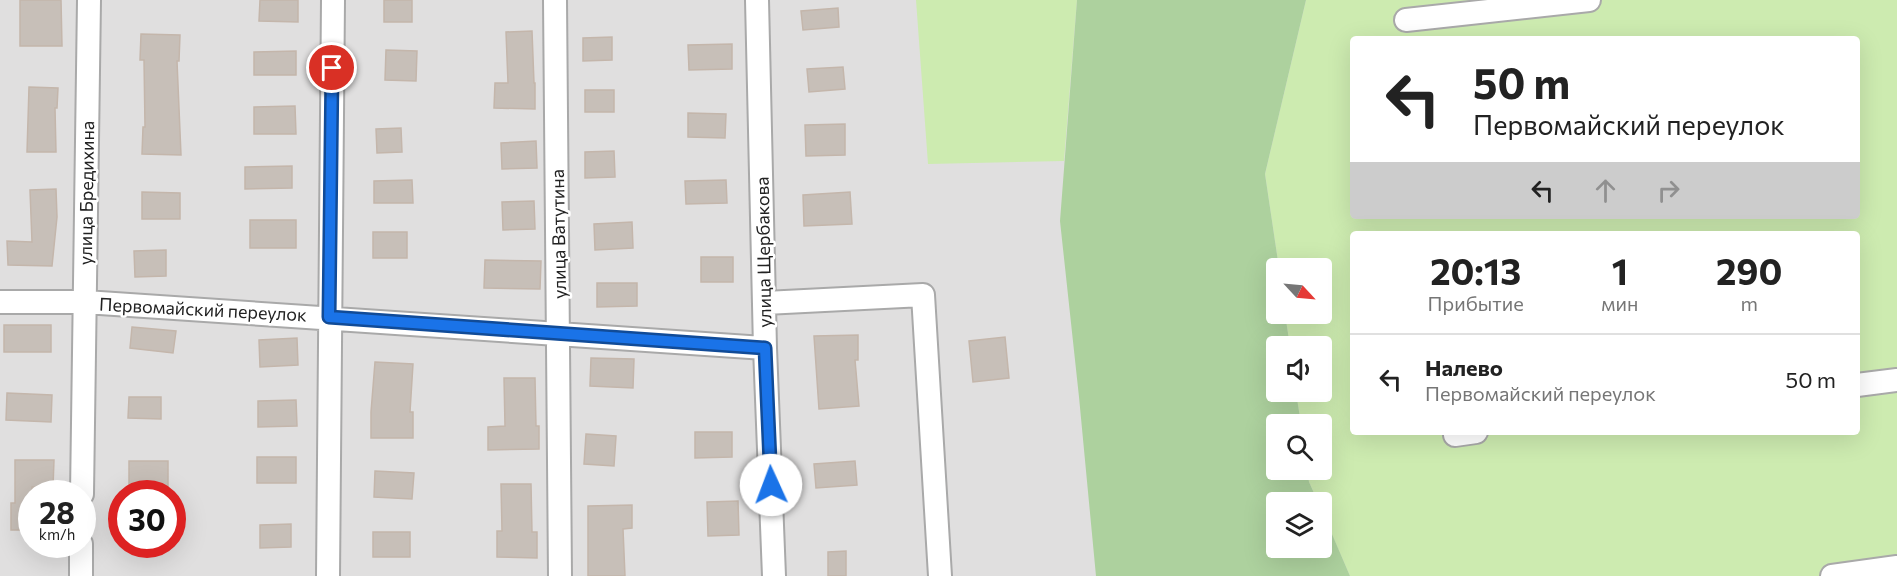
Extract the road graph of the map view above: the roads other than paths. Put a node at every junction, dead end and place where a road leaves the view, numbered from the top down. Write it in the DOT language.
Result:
graph roads {
  1 [pos="89,0"];
  2 [pos="333,0"];
  3 [pos="555,0"];
  4 [pos="757,0"];
  5 [pos="1589,0"];
  6 [pos="1406,20"];
  7 [pos="0,302"];
  8 [pos="85,302"];
  9 [pos="765,303"];
  10 [pos="329,317"];
  11 [pos="559,334"];
  12 [pos="765,348"];
  13 [pos="1897,380"];
  14 [pos="1860,385"];
  15 [pos="82,480"];
  16 [pos="81,558"];
  17 [pos="1897,567"];
  18 [pos="81,576"];
  19 [pos="328,576"];
  20 [pos="560,576"];
  21 [pos="774,576"];
  22 [pos="940,576"];
  23 [pos="1832,576"];
  1 -- 8 [label="street, улица Бредихина"];
  2 -- 10 [label="street"];
  3 -- 11 [label="street, улица Ватутина"];
  4 -- 9 [label="street, улица Щербакова"];
  5 -- 6 [label="street"];
  7 -- 8 [label="street, Первомайский переулок"];
  8 -- 10 [label="street, Первомайский переулок"];
  8 -- 15 [label="street, улица Бредихина"];
  9 -- 12 [label="street, улица Щербакова"];
  9 -- 22 [label="street"];
  10 -- 11 [label="street, Первомайский переулок"];
  10 -- 19 [label="street"];
  11 -- 12 [label="street, Первомайский переулок"];
  11 -- 20 [label="street, улица Ватутина"];
  12 -- 21 [label="street, улица Щербакова"];
  13 -- 14 [label="street"];
  16 -- 18 [label="street"];
  17 -- 23 [label="street"];
}
